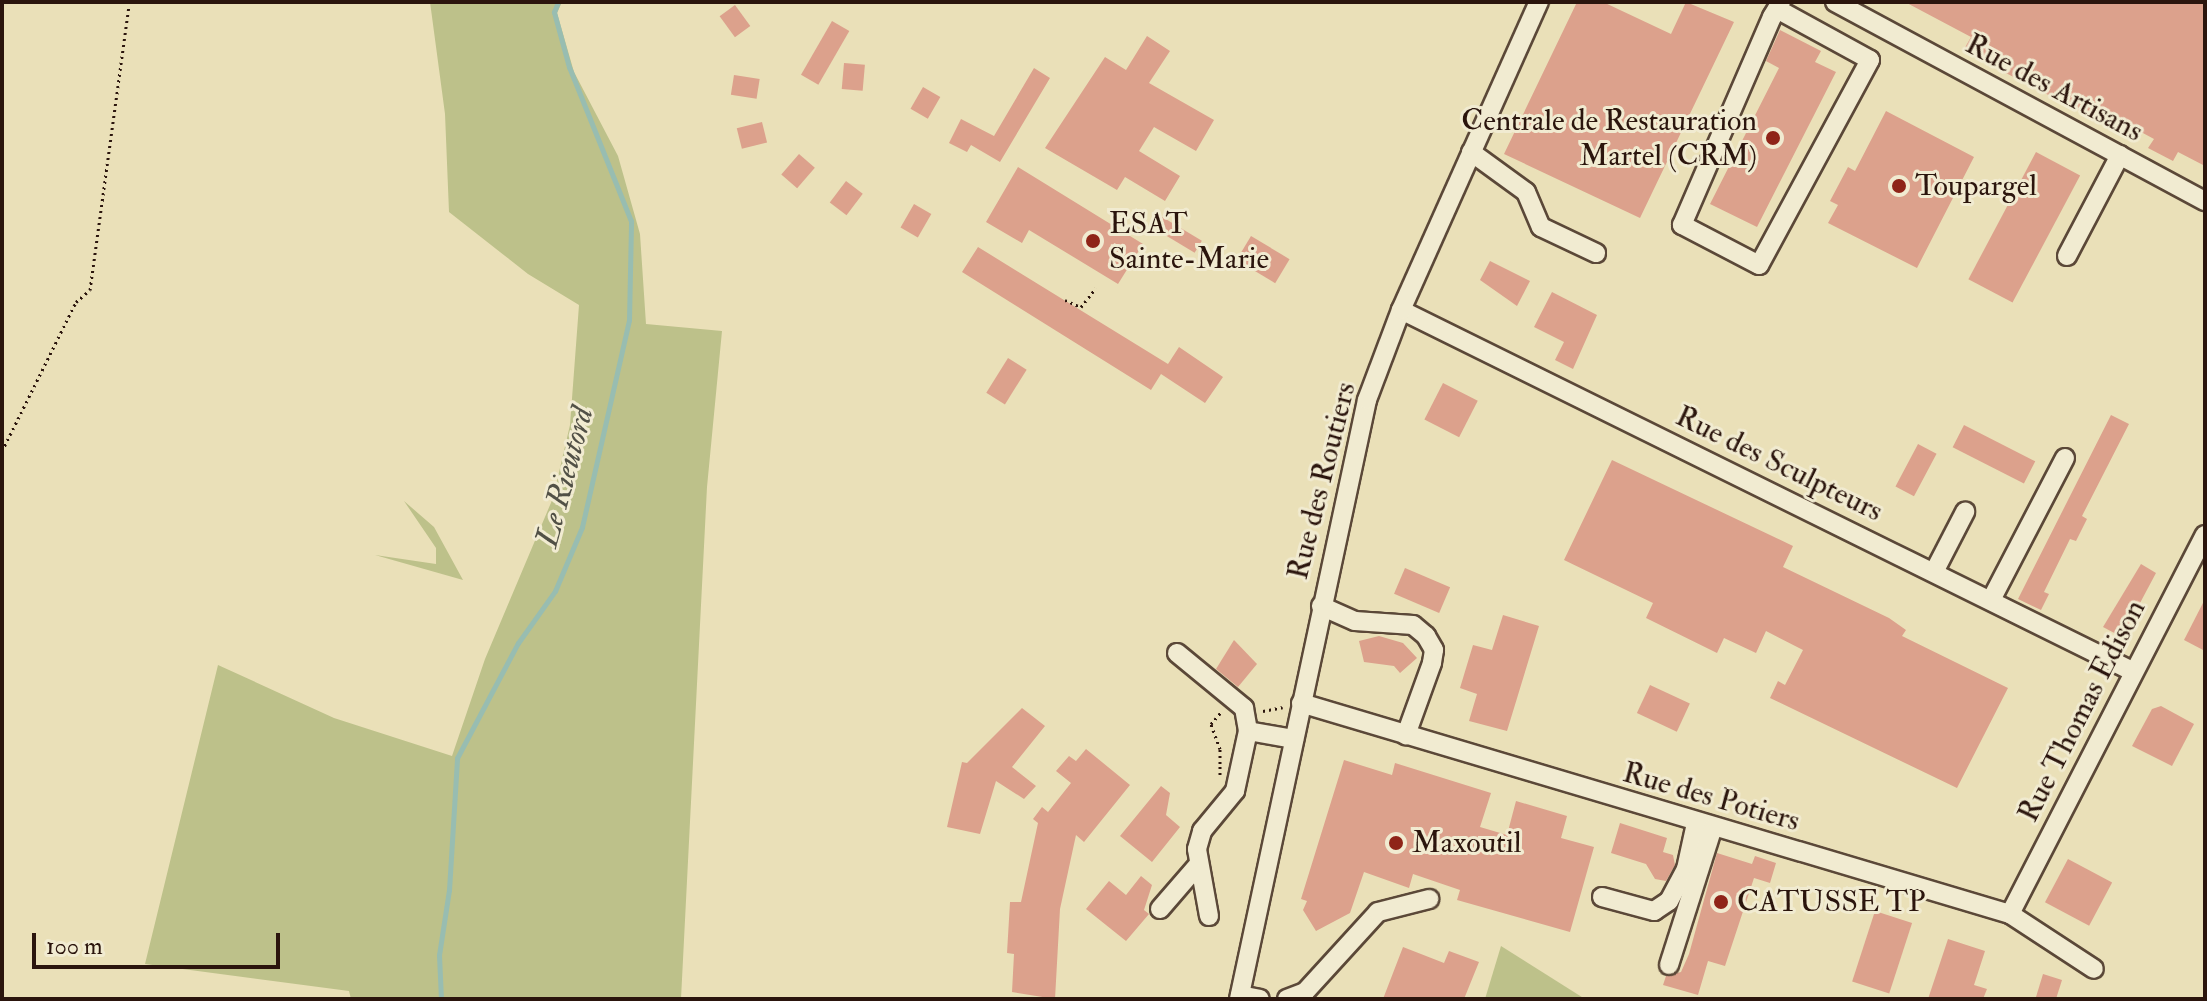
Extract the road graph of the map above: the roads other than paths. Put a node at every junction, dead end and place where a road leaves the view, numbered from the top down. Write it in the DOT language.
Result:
graph roads {
  1 [pos="1539,2"];
  2 [pos="1835,2"];
  3 [pos="1779,5"];
  4 [pos="1471,152"];
  5 [pos="2120,155"];
  6 [pos="2205,201"];
  7 [pos="1596,253"];
  8 [pos="2067,256"];
  9 [pos="1401,310"];
  10 [pos="2065,458"];
  11 [pos="1965,512"];
  12 [pos="2205,536"];
  13 [pos="1934,572"];
  14 [pos="1991,600"];
  15 [pos="1321,606"];
  16 [pos="1177,653"];
  17 [pos="2132,671"];
  18 [pos="1301,703"];
  19 [pos="1248,731"];
  20 [pos="1406,735"];
  21 [pos="1294,739"];
  22 [pos="1705,825"];
  23 [pos="1198,865"];
  24 [pos="1602,897"];
  25 [pos="1429,899"];
  26 [pos="1160,909"];
  27 [pos="2010,914"];
  28 [pos="1209,916"];
  29 [pos="1669,965"];
  30 [pos="2094,969"];
  31 [pos="1239,997"];
  32 [pos="1260,999"];
  33 [pos="1287,999"];
  1 -- 4 [label="street, Rue des Routiers"];
  2 -- 5 [label="street, Rue des Artisans"];
  3 -- 3 [label="street"];
  4 -- 7 [label="street"];
  4 -- 9 [label="street, Rue des Routiers"];
  5 -- 6 [label="street, Rue des Artisans"];
  5 -- 8 [label="street"];
  9 -- 13 [label="street, Rue des Sculpteurs"];
  9 -- 15 [label="street, Rue des Routiers"];
  10 -- 14 [label="street"];
  11 -- 13 [label="street"];
  12 -- 17 [label="street, Rue Thomas Edison"];
  13 -- 14 [label="street, Rue des Sculpteurs"];
  14 -- 17 [label="street, Rue des Sculpteurs"];
  15 -- 18 [label="street, Rue des Routiers"];
  15 -- 20 [label="street"];
  16 -- 19 [label="street"];
  17 -- 27 [label="street, Rue Thomas Edison"];
  18 -- 20 [label="street, Rue des Potiers"];
  18 -- 21 [label="street, Rue des Routiers"];
  19 -- 21 [label="street"];
  19 -- 23 [label="street"];
  20 -- 22 [label="street, Rue des Potiers"];
  21 -- 31 [label="street, Rue des Routiers"];
  22 -- 24 [label="street"];
  22 -- 27 [label="street, Rue des Potiers"];
  22 -- 29 [label="street"];
  23 -- 26 [label="street"];
  23 -- 28 [label="street"];
  25 -- 33 [label="street"];
  27 -- 30 [label="street, Rue des Potiers"];
  31 -- 32 [label="street"];
}
